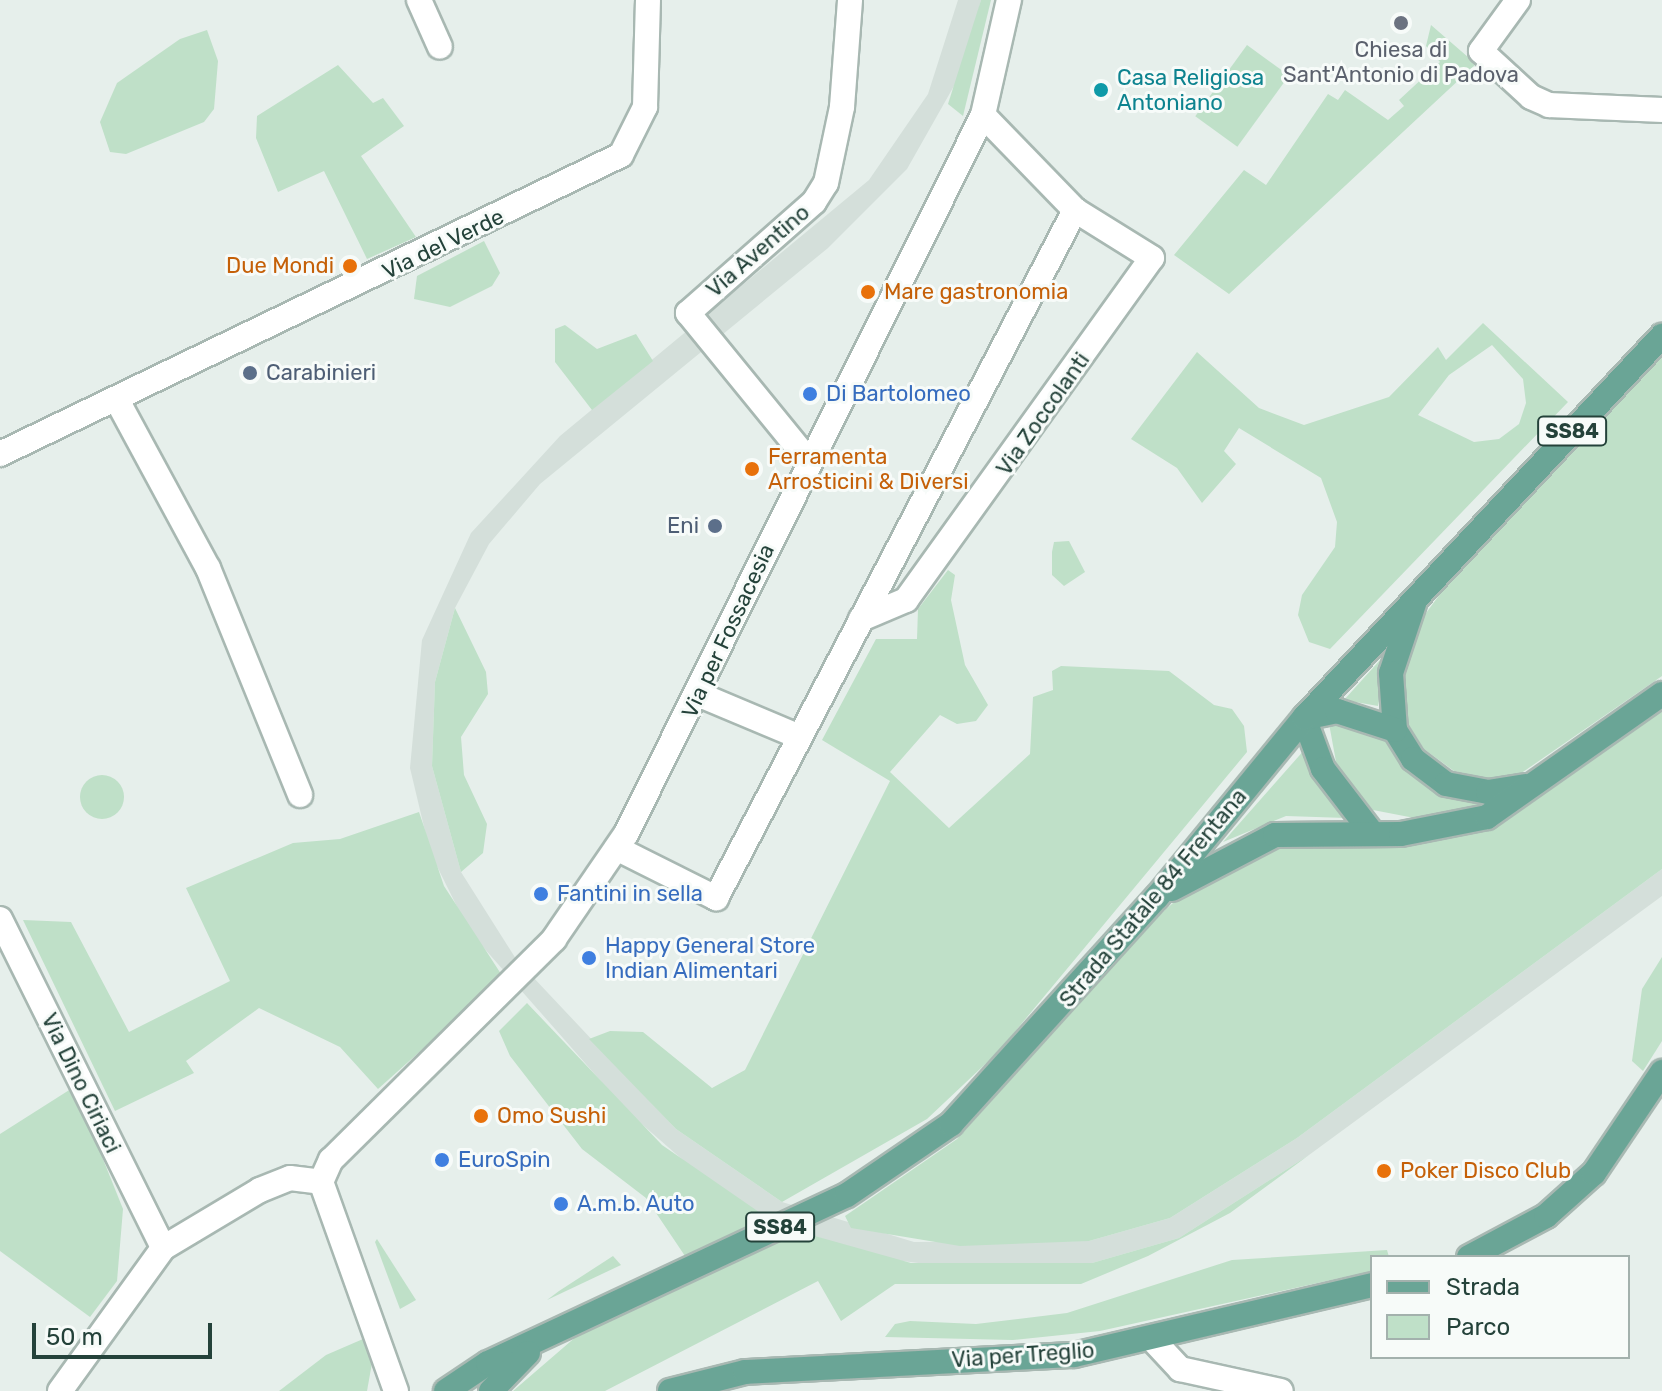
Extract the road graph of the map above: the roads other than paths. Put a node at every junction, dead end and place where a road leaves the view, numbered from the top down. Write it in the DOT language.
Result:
graph roads {
  1 [pos="419,0"];
  2 [pos="648,0"];
  3 [pos="850,0"];
  4 [pos="1009,0"];
  5 [pos="1518,0"];
  6 [pos="440,47"];
  7 [pos="1662,110"];
  8 [pos="983,115"];
  9 [pos="1075,210"];
  10 [pos="1662,336"];
  11 [pos="117,400"];
  12 [pos="0,454"];
  13 [pos="808,460"];
  14 [pos="1417,593"];
  15 [pos="861,619"];
  16 [pos="1662,694"];
  17 [pos="700,695"];
  18 [pos="1304,718"];
  19 [pos="1395,730"];
  20 [pos="800,737"];
  21 [pos="1540,783"];
  22 [pos="300,795"];
  23 [pos="1369,829"];
  24 [pos="618,849"];
  25 [pos="1157,897"];
  26 [pos="0,919"];
  27 [pos="1662,1072"];
  28 [pos="321,1182"];
  29 [pos="163,1248"];
  30 [pos="1473,1255"];
  31 [pos="1370,1286"];
  32 [pos="550,1339"];
  33 [pos="1153,1340"];
  34 [pos="60,1391"];
  35 [pos="396,1391"];
  36 [pos="446,1391"];
  37 [pos="491,1391"];
  38 [pos="670,1391"];
  39 [pos="1281,1391"];
  1 -- 6 [label="street"];
  2 -- 11 [label="street, Via del Verde"];
  3 -- 13 [label="street, Via Aventino"];
  4 -- 8 [label="street, Via per Fossacesia"];
  5 -- 7 [label="street"];
  8 -- 9 [label="street"];
  8 -- 13 [label="street, Via per Fossacesia"];
  9 -- 15 [label="street"];
  9 -- 15 [label="street, Via Zoccolanti"];
  10 -- 14 [label="main road, Strada Statale 84 Frentana / SS84"];
  11 -- 12 [label="street, Via del Verde"];
  11 -- 22 [label="street"];
  13 -- 17 [label="street, Via per Fossacesia"];
  14 -- 18 [label="main road, Strada Statale 84 Frentana / SS84"];
  14 -- 19 [label="main road"];
  15 -- 20 [label="street"];
  16 -- 21 [label="main road"];
  17 -- 20 [label="street"];
  17 -- 24 [label="street, Via per Fossacesia"];
  18 -- 19 [label="main road"];
  18 -- 23 [label="main road"];
  18 -- 25 [label="main road, Strada Statale 84 Frentana / SS84"];
  19 -- 21 [label="main road"];
  20 -- 24 [label="street"];
  21 -- 23 [label="main road"];
  23 -- 25 [label="main road"];
  24 -- 28 [label="street, Via per Fossacesia"];
  25 -- 32 [label="main road, Strada Statale 84 Frentana / SS84"];
  26 -- 29 [label="street, Via Dino Ciriaci"];
  27 -- 30 [label="main road"];
  28 -- 29 [label="street"];
  28 -- 35 [label="street"];
  29 -- 34 [label="street"];
  31 -- 33 [label="main road, Via per Treglio"];
  32 -- 36 [label="main road, Strada Statale 84 Frentana / SS84"];
  32 -- 37 [label="main road, Strada Statale 84 Frentana / SS84"];
  33 -- 38 [label="main road, Via per Treglio"];
  33 -- 39 [label="street"];
}
